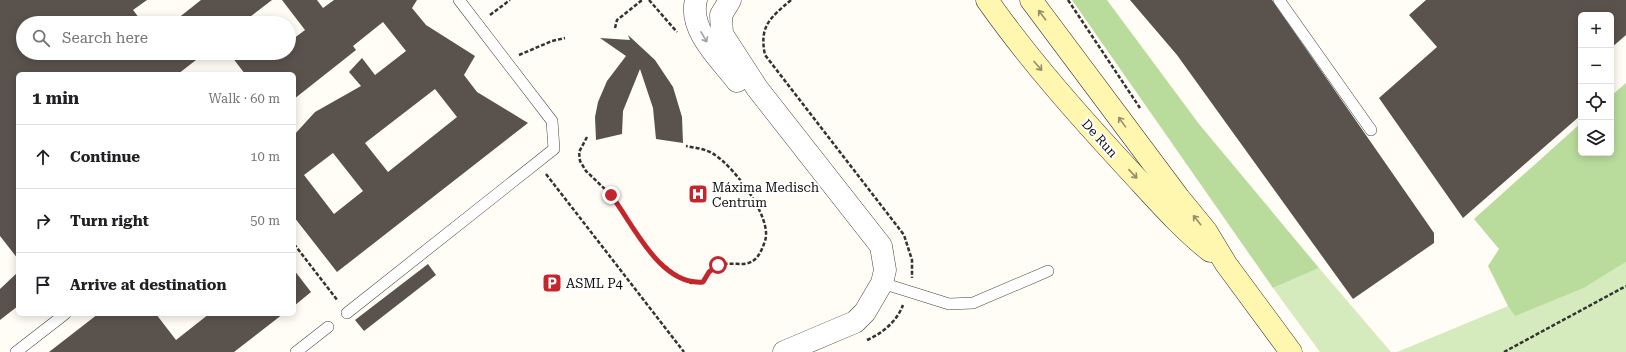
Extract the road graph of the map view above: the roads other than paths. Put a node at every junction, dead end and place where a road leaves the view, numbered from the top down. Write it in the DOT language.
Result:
graph roads {
  1 [pos="459,0"];
  2 [pos="696,0"];
  3 [pos="730,0"];
  4 [pos="988,0"];
  5 [pos="1031,0"];
  6 [pos="1279,0"];
  7 [pos="1371,130"];
  8 [pos="800,142"];
  9 [pos="1226,264"];
  10 [pos="1048,271"];
  11 [pos="882,283"];
  12 [pos="347,313"];
  13 [pos="62,316"];
  14 [pos="328,327"];
  15 [pos="16,352"];
  16 [pos="296,352"];
  17 [pos="784,352"];
  18 [pos="1291,352"];
  1 -- 12 [label="lane"];
  2 -- 8 [label="street, one-way"];
  3 -- 8 [label="street"];
  4 -- 9 [label="main road, De Run, one-way"];
  9 -- 5 [label="main road, De Run, one-way"];
  6 -- 7 [label="lane"];
  8 -- 11 [label="street"];
  9 -- 18 [label="main road, De Run"];
  10 -- 11 [label="lane"];
  11 -- 17 [label="street"];
  13 -- 15 [label="lane"];
  14 -- 16 [label="lane"];
}
